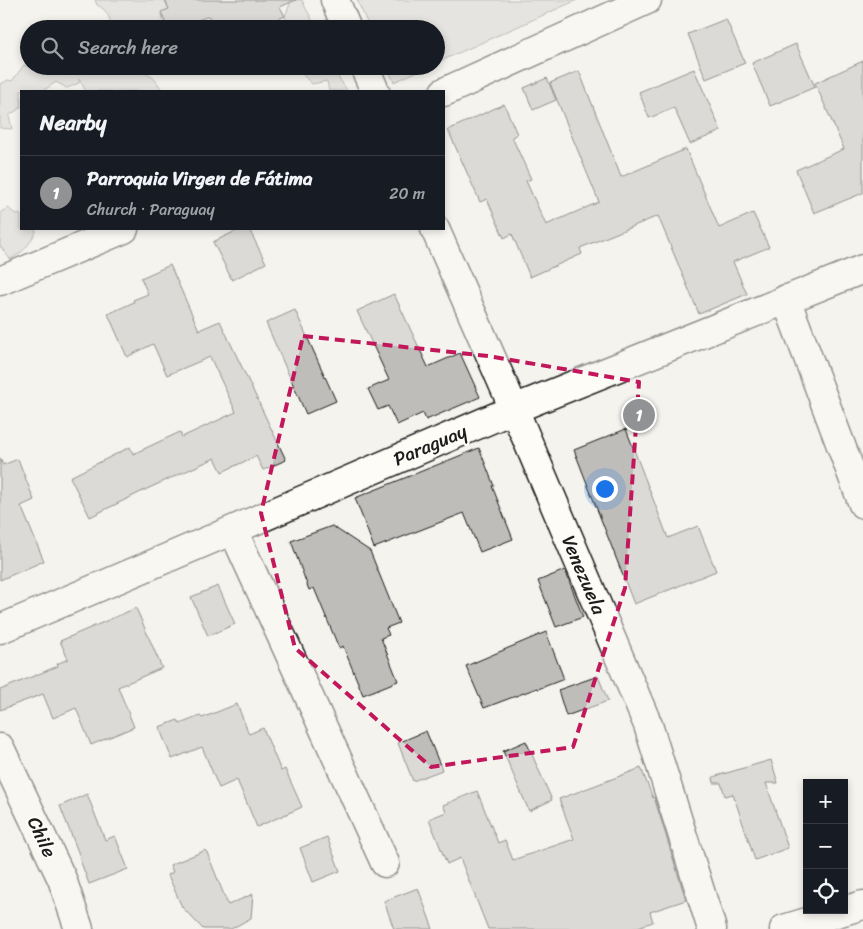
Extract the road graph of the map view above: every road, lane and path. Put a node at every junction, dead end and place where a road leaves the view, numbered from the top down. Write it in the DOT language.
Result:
graph roads {
  1 [pos="335,0"];
  2 [pos="647,0"];
  3 [pos="343,20"];
  4 [pos="368,75"];
  5 [pos="375,90"];
  6 [pos="445,92"];
  7 [pos="122,230"];
  8 [pos="435,230"];
  9 [pos="863,268"];
  10 [pos="0,281"];
  11 [pos="786,299"];
  12 [pos="514,409"];
  13 [pos="863,504"];
  14 [pos="233,530"];
  15 [pos="0,629"];
  16 [pos="0,748"];
  17 [pos="386,863"];
  18 [pos="863,905"];
  19 [pos="801,927"];
  20 [pos="79,929"];
  21 [pos="712,929"];
  1 -- 3 [label="street"];
  2 -- 6 [label="street"];
  4 -- 5 [label="street"];
  7 -- 10 [label="street"];
  8 -- 12 [label="street, Venezuela"];
  9 -- 11 [label="street, Paraguay"];
  11 -- 12 [label="street, Paraguay"];
  11 -- 13 [label="street"];
  12 -- 14 [label="street, Paraguay"];
  12 -- 21 [label="street, Venezuela"];
  14 -- 15 [label="street, Paraguay"];
  14 -- 17 [label="street"];
  16 -- 20 [label="street, Chile"];
  18 -- 19 [label="street"];
}
